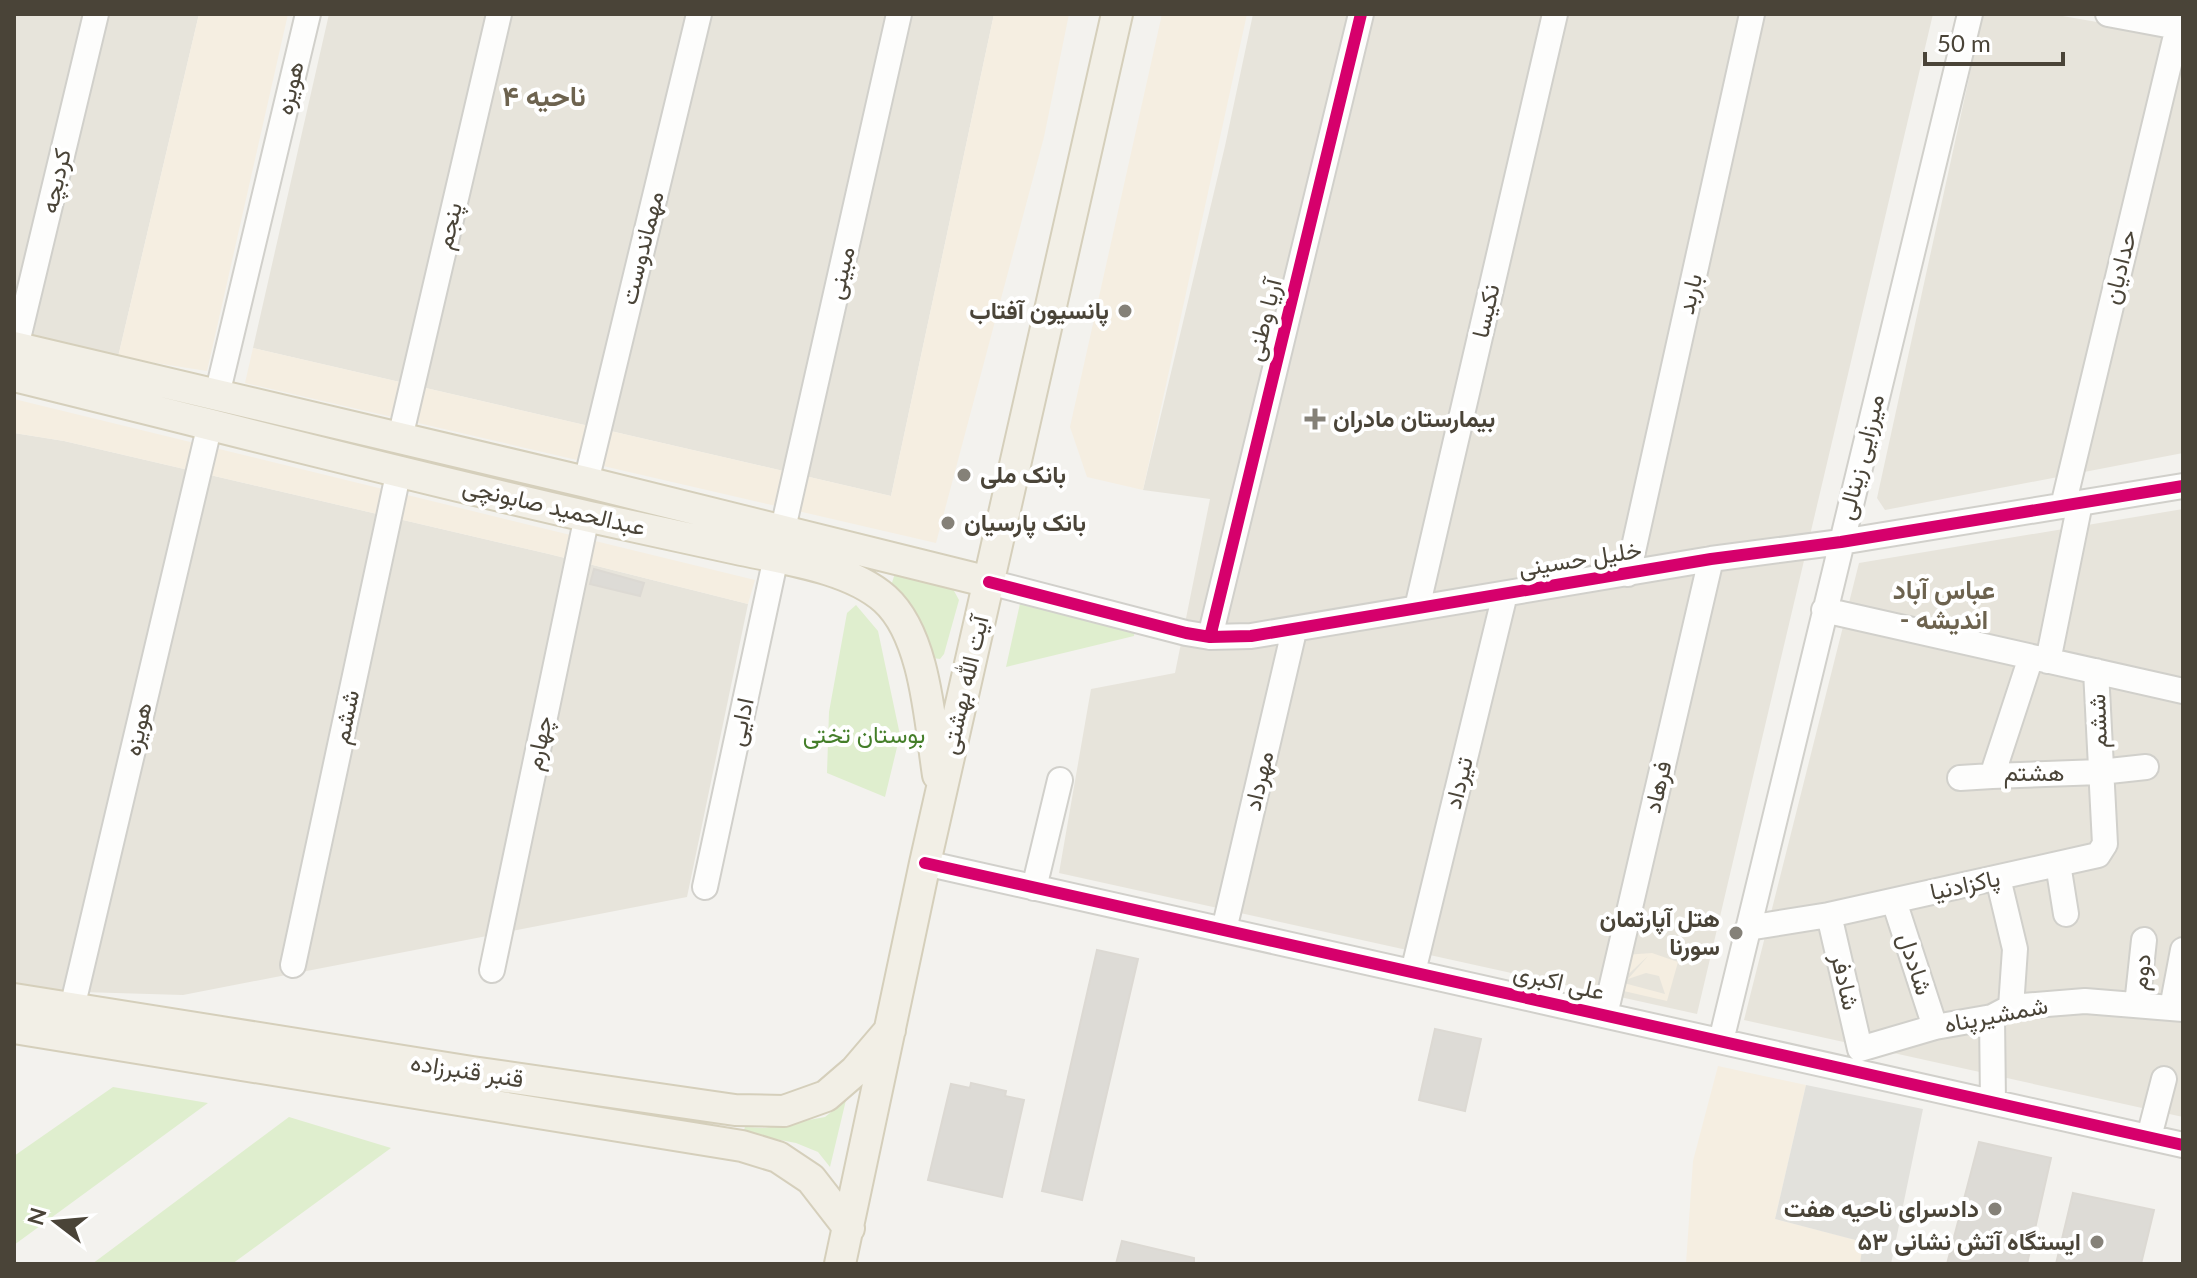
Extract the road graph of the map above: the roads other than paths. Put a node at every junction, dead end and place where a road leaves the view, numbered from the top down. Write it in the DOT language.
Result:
graph roads {
  1 [pos="96,14"];
  2 [pos="308,14"];
  3 [pos="499,14"];
  4 [pos="699,14"];
  5 [pos="899,14"];
  6 [pos="1117,14"];
  7 [pos="1361,14"];
  8 [pos="1555,14"];
  9 [pos="1752,14"];
  10 [pos="1970,14"];
  11 [pos="2108,14"];
  12 [pos="2181,28"];
  13 [pos="15,356"];
  14 [pos="217,395"];
  15 [pos="210,424"];
  16 [pos="400,438"];
  17 [pos="399,470"];
  18 [pos="586,482"];
  19 [pos="2183,486"];
  20 [pos="2071,505"];
  21 [pos="587,516"];
  22 [pos="1841,542"];
  23 [pos="779,545"];
  24 [pos="1711,559"];
  25 [pos="1628,574"];
  26 [pos="989,582"];
  27 [pos="1505,594"];
  28 [pos="1417,608"];
  29 [pos="1824,610"];
  30 [pos="1294,631"];
  31 [pos="1210,637"];
  32 [pos="2039,659"];
  33 [pos="2096,671"];
  34 [pos="2183,691"];
  35 [pos="2146,767"];
  36 [pos="2100,772"];
  37 [pos="1992,776"];
  38 [pos="1960,778"];
  39 [pos="1060,780"];
  40 [pos="940,797"];
  41 [pos="925,863"];
  42 [pos="2058,864"];
  43 [pos="1998,878"];
  44 [pos="705,887"];
  45 [pos="1034,888"];
  46 [pos="1894,901"];
  47 [pos="2066,914"];
  48 [pos="1829,915"];
  49 [pos="1748,928"];
  50 [pos="1224,930"];
  51 [pos="2144,940"];
  52 [pos="2183,950"];
  53 [pos="293,965"];
  54 [pos="492,970"];
  55 [pos="1413,972"];
  56 [pos="14,999"];
  57 [pos="2137,1005"];
  58 [pos="2178,1009"];
  59 [pos="2002,1012"];
  60 [pos="1605,1015"];
  61 [pos="68,1022"];
  62 [pos="1935,1027"];
  63 [pos="14,1028"];
  64 [pos="892,1029"];
  65 [pos="1721,1041"];
  66 [pos="1860,1049"];
  67 [pos="2164,1079"];
  68 [pos="1993,1102"];
  69 [pos="2149,1137"];
  70 [pos="2183,1145"];
  71 [pos="849,1228"];
  72 [pos="840,1264"];
  1 -- 13 [label="street, کردبچه"];
  2 -- 14 [label="street, هویزه"];
  3 -- 16 [label="street, پنجم"];
  4 -- 18 [label="street, مهماندوست"];
  5 -- 23 [label="street, مبینی"];
  6 -- 26 [label="main road, آیت الله بهشتی"];
  7 -- 31 [label="street, آریا وطنی"];
  8 -- 28 [label="street, نکیسا"];
  9 -- 25 [label="street, باربد"];
  10 -- 22 [label="street, میرزایی زینالی"];
  11 -- 12 [label="street"];
  12 -- 20 [label="street, حدادیان"];
  13 -- 14 [label="main road, عبدالحمید صابونچی"];
  13 -- 15 [label="main road, عبدالحمید صابونچی"];
  14 -- 15 [label="main road"];
  14 -- 16 [label="main road, عبدالحمید صابونچی"];
  15 -- 17 [label="main road, عبدالحمید صابونچی"];
  15 -- 61 [label="street, هویزه"];
  16 -- 18 [label="main road, عبدالحمید صابونچی"];
  17 -- 21 [label="main road, عبدالحمید صابونچی"];
  17 -- 53 [label="street, ششم"];
  18 -- 23 [label="main road, عبدالحمید صابونچی"];
  19 -- 20 [label="street, خلیل حسینی"];
  20 -- 22 [label="street, خلیل حسینی"];
  20 -- 32 [label="street, حدادیان"];
  21 -- 23 [label="main road, عبدالحمید صابونچی"];
  21 -- 54 [label="street, چهارم"];
  22 -- 24 [label="street, خلیل حسینی"];
  22 -- 29 [label="street, میرزایی زینالی"];
  23 -- 26 [label="main road, عبدالحمید صابونچی"];
  23 -- 40 [label="main road, عبدالحمید صابونچی"];
  23 -- 44 [label="street, ادایی"];
  24 -- 25 [label="street, خلیل حسینی"];
  24 -- 60 [label="street, فرهاد"];
  25 -- 27 [label="street, خلیل حسینی"];
  26 -- 31 [label="street, خلیل حسینی"];
  26 -- 40 [label="main road, آیت الله بهشتی"];
  27 -- 28 [label="street, خلیل حسینی"];
  27 -- 55 [label="street, تیرداد"];
  28 -- 30 [label="street, خلیل حسینی"];
  29 -- 32 [label="street"];
  29 -- 49 [label="street, میرزایی زینالی"];
  30 -- 31 [label="street, خلیل حسینی"];
  30 -- 50 [label="street, مهرداد"];
  32 -- 33 [label="street"];
  32 -- 37 [label="street, هشتم"];
  33 -- 34 [label="street"];
  33 -- 36 [label="street, ششم"];
  35 -- 36 [label="street, هشتم"];
  36 -- 37 [label="street, هشتم"];
  36 -- 42 [label="street, پاکزادنیا"];
  37 -- 38 [label="street"];
  39 -- 45 [label="street"];
  40 -- 41 [label="main road, آیت الله بهشتی"];
  41 -- 45 [label="street, علی‌ اکبری"];
  41 -- 64 [label="main road, آیت الله بهشتی"];
  42 -- 43 [label="street, پاکزادنیا"];
  42 -- 47 [label="street"];
  43 -- 46 [label="street, پاکزادنیا"];
  43 -- 59 [label="street"];
  45 -- 50 [label="street, علی‌ اکبری"];
  46 -- 48 [label="street, پاکزادنیا"];
  46 -- 62 [label="street, شاددل"];
  48 -- 49 [label="street, پاکزادنیا"];
  48 -- 66 [label="street, شادفر"];
  49 -- 65 [label="street, میرزایی زینالی"];
  50 -- 55 [label="street, علی‌ اکبری"];
  51 -- 57 [label="street, دوم"];
  52 -- 58 [label="street"];
  55 -- 60 [label="street, علی‌ اکبری"];
  56 -- 61 [label="main road, قنبر قنبرزاده"];
  57 -- 58 [label="street, شمشیرپناه"];
  57 -- 59 [label="street, شمشیرپناه"];
  59 -- 62 [label="street, شمشیرپناه"];
  59 -- 68 [label="street"];
  60 -- 65 [label="street, علی‌ اکبری"];
  61 -- 63 [label="main road, قنبر قنبرزاده"];
  61 -- 64 [label="main road, قنبر قنبرزاده"];
  61 -- 71 [label="main road, قنبر قنبرزاده"];
  62 -- 66 [label="street, شمشیرپناه"];
  64 -- 71 [label="main road, آیت الله بهشتی"];
  65 -- 68 [label="street, علی‌ اکبری"];
  67 -- 69 [label="street"];
  68 -- 69 [label="street, علی‌ اکبری"];
  69 -- 70 [label="street, علی‌ اکبری"];
  71 -- 72 [label="main road, آیت الله بهشتی"];
}
